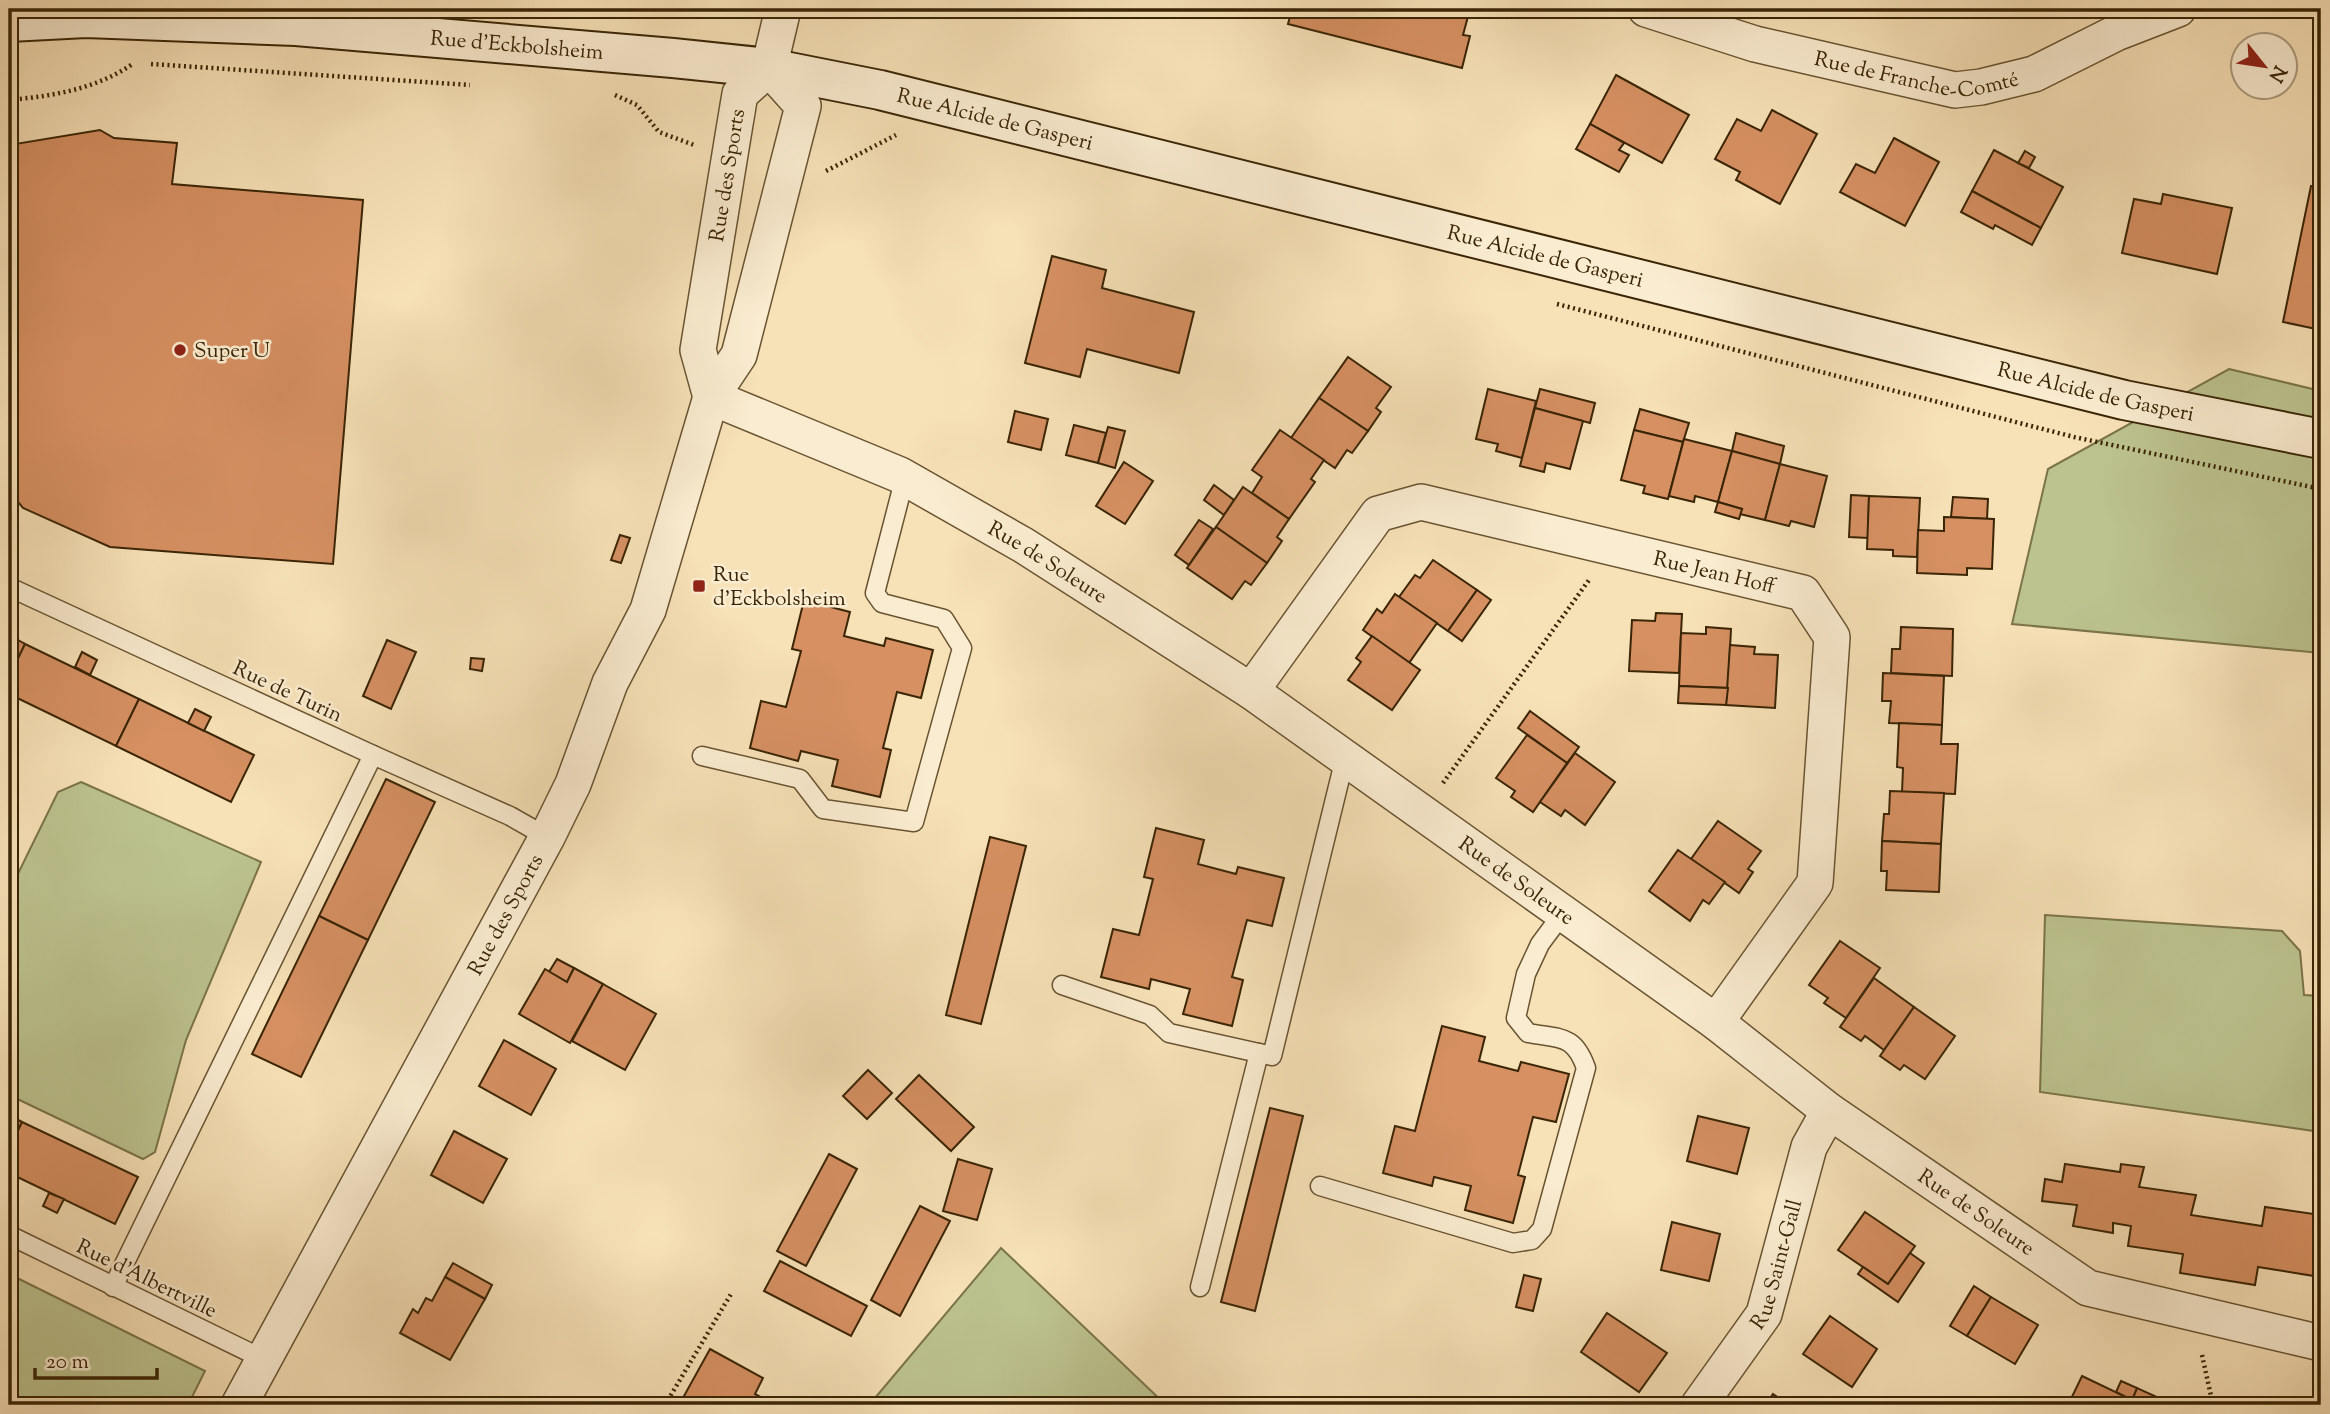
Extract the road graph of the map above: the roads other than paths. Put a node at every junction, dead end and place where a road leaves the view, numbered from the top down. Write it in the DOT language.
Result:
graph roads {
  1 [pos="782,9"];
  2 [pos="1646,9"];
  3 [pos="2178,9"];
  4 [pos="282,17"];
  5 [pos="9,22"];
  6 [pos="769,68"];
  7 [pos="711,397"];
  8 [pos="2321,439"];
  9 [pos="905,478"];
  10 [pos="9,587"];
  11 [pos="1251,691"];
  12 [pos="373,755"];
  13 [pos="702,756"];
  14 [pos="1345,758"];
  15 [pos="547,837"];
  16 [pos="1563,913"];
  17 [pos="1062,985"];
  18 [pos="1716,1022"];
  19 [pos="1259,1053"];
  20 [pos="1829,1111"];
  21 [pos="1320,1186"];
  22 [pos="9,1235"];
  23 [pos="113,1287"];
  24 [pos="1200,1287"];
  25 [pos="2321,1343"];
  26 [pos="265,1360"];
  27 [pos="239,1405"];
  28 [pos="1699,1405"];
  1 -- 6 [label="street"];
  2 -- 3 [label="street, Rue de Franche-Comté"];
  4 -- 5 [label="main road, Rue d'Eckbolsheim"];
  4 -- 6 [label="main road, Rue d'Eckbolsheim"];
  6 -- 7 [label="street, Rue des Sports"];
  6 -- 7 [label="street, Rue des Sports"];
  6 -- 8 [label="main road, Rue Alcide de Gasperi"];
  7 -- 9 [label="street, Rue de Soleure"];
  7 -- 15 [label="street, Rue des Sports"];
  9 -- 11 [label="street, Rue de Soleure"];
  9 -- 13 [label="lane"];
  10 -- 12 [label="lane, Rue de Turin"];
  11 -- 14 [label="street, Rue de Soleure"];
  11 -- 18 [label="street, Rue Jean Hoff"];
  12 -- 15 [label="lane, Rue de Turin"];
  12 -- 23 [label="lane"];
  14 -- 16 [label="street, Rue de Soleure"];
  14 -- 19 [label="lane"];
  15 -- 26 [label="street, Rue des Sports"];
  16 -- 18 [label="street, Rue de Soleure"];
  16 -- 21 [label="lane"];
  17 -- 19 [label="lane"];
  18 -- 20 [label="street, Rue de Soleure"];
  19 -- 24 [label="lane"];
  20 -- 25 [label="street, Rue de Soleure"];
  20 -- 28 [label="street, Rue Saint-Gall"];
  22 -- 23 [label="lane, Rue d'Albertville"];
  23 -- 26 [label="lane, Rue d'Albertville"];
  26 -- 27 [label="street, Rue des Sports"];
}
